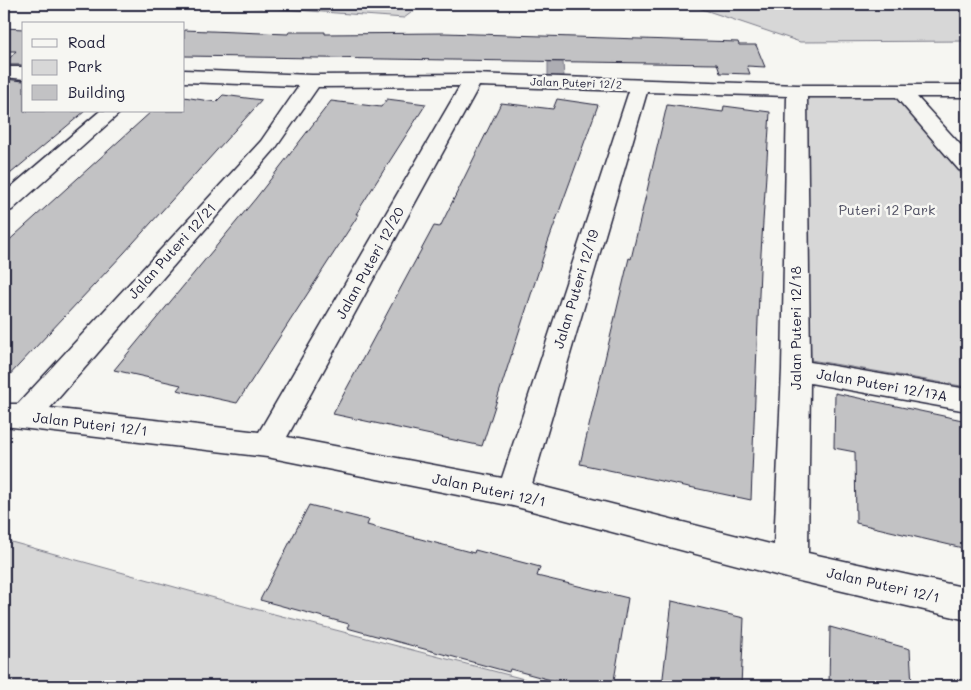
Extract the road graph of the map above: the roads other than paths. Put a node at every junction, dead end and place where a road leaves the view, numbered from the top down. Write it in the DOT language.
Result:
graph roads {
  1 [pos="4,72"];
  2 [pos="22,73"];
  3 [pos="185,76"];
  4 [pos="473,80"];
  5 [pos="312,81"];
  6 [pos="640,84"];
  7 [pos="967,90"];
  8 [pos="797,91"];
  9 [pos="901,91"];
  10 [pos="111,112"];
  11 [pos="967,165"];
  12 [pos="4,205"];
  13 [pos="796,370"];
  14 [pos="967,400"];
  15 [pos="14,415"];
  16 [pos="267,445"];
  17 [pos="513,493"];
  18 [pos="791,564"];
  19 [pos="967,604"];
  1 -- 2 [label="street"];
  3 -- 5 [label="street, Jalan Puteri 12/2"];
  4 -- 5 [label="street, Jalan Puteri 12/2"];
  4 -- 6 [label="street, Jalan Puteri 12/2"];
  4 -- 16 [label="street, Jalan Puteri 12/20"];
  5 -- 15 [label="street, Jalan Puteri 12/21"];
  6 -- 8 [label="street, Jalan Puteri 12/2"];
  6 -- 17 [label="street, Jalan Puteri 12/19"];
  7 -- 9 [label="street, Jalan Puteri 12/2"];
  8 -- 9 [label="street, Jalan Puteri 12/2"];
  8 -- 13 [label="street, Jalan Puteri 12/18"];
  9 -- 11 [label="street"];
  10 -- 12 [label="street"];
  13 -- 14 [label="street, Jalan Puteri 12/17A"];
  13 -- 18 [label="street, Jalan Puteri 12/18"];
  15 -- 16 [label="street, Jalan Puteri 12/1"];
  16 -- 17 [label="street, Jalan Puteri 12/1"];
  17 -- 18 [label="street, Jalan Puteri 12/1"];
  18 -- 19 [label="street, Jalan Puteri 12/1"];
}
